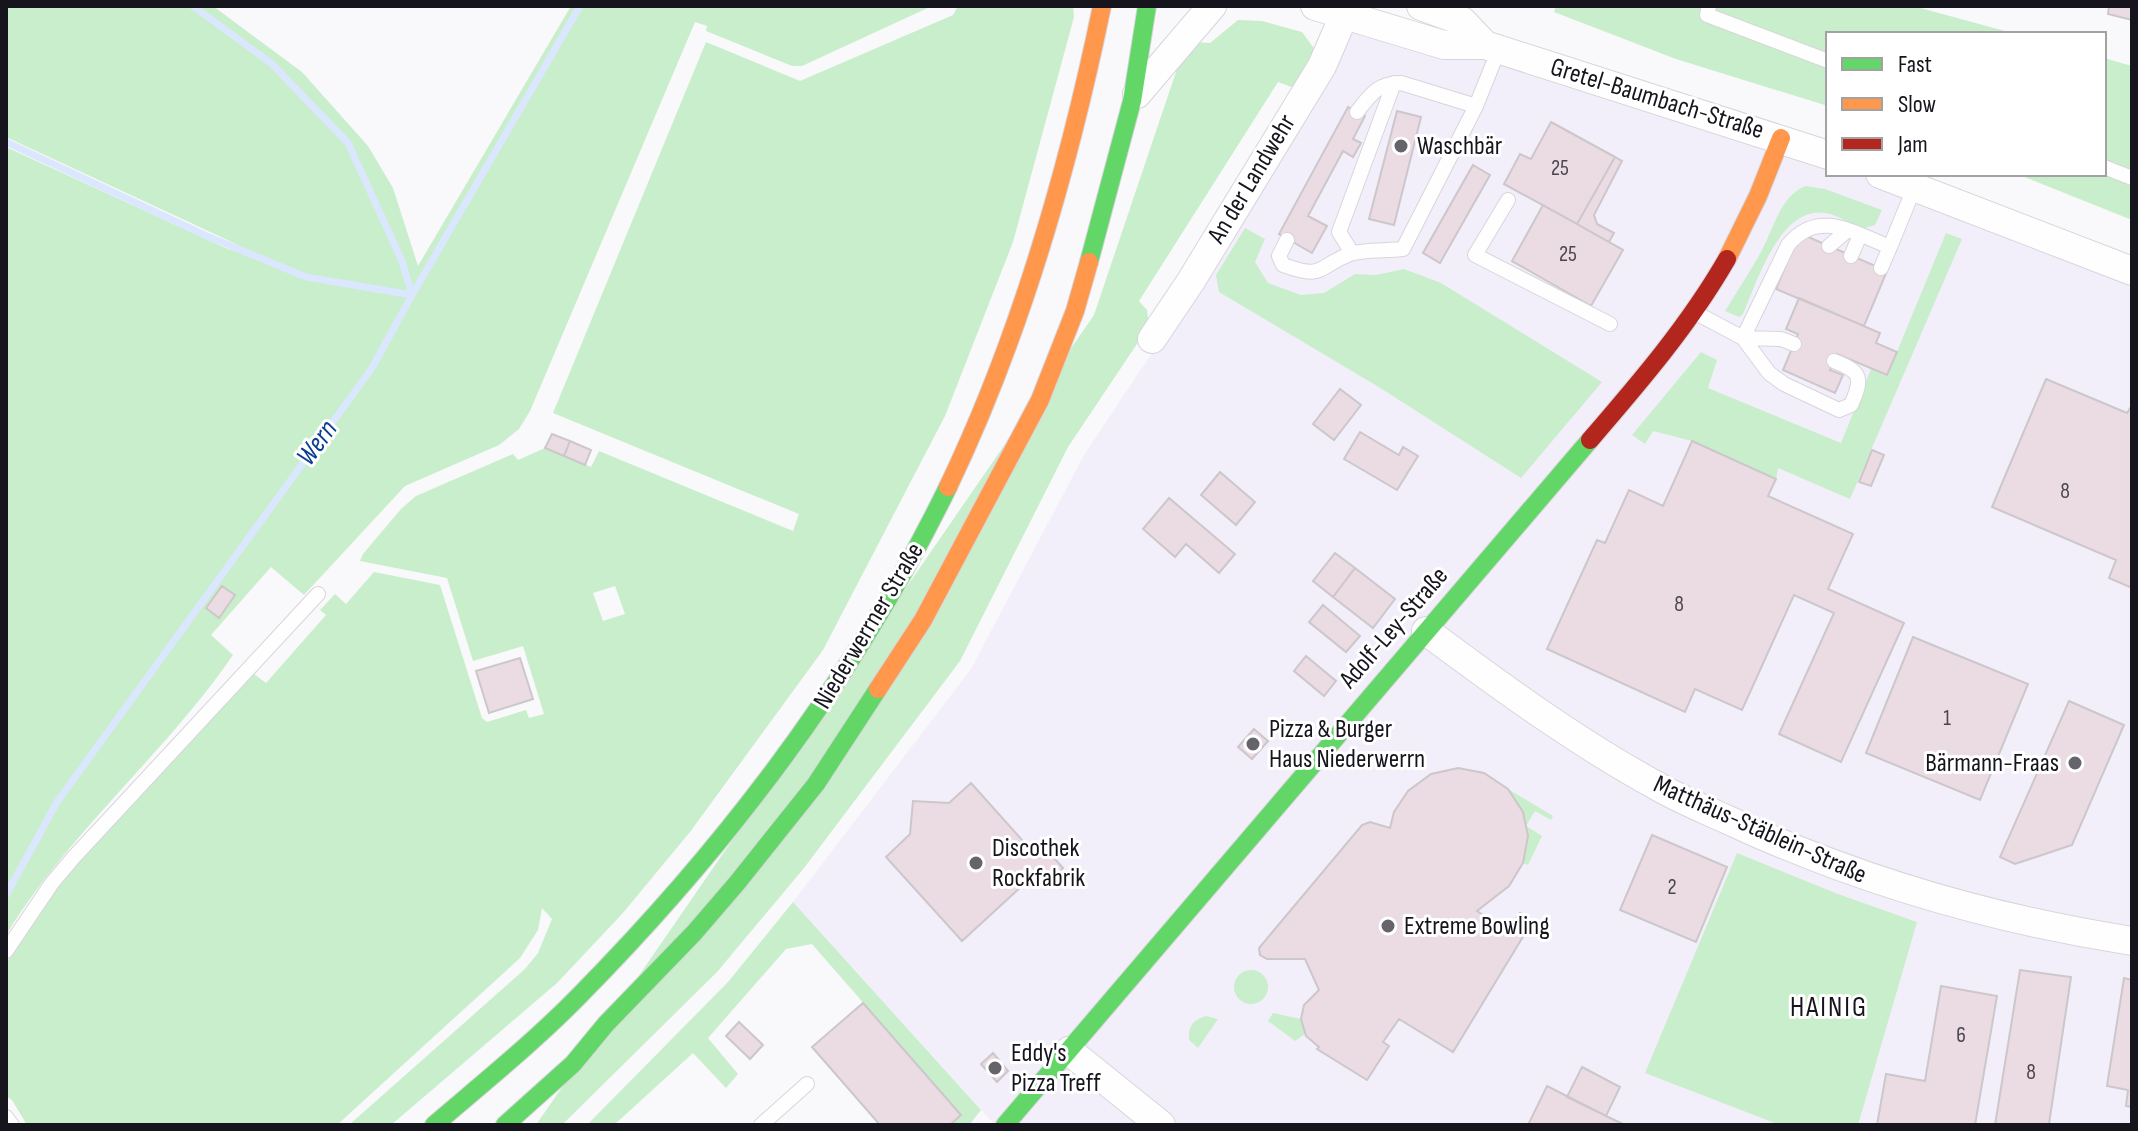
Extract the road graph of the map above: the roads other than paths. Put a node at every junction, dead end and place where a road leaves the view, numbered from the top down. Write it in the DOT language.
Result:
graph roads {
  1 [pos="1102,6"];
  2 [pos="1147,6"];
  3 [pos="1212,6"];
  4 [pos="1315,6"];
  5 [pos="1421,6"];
  6 [pos="1709,6"];
  7 [pos="1346,10"];
  8 [pos="1492,47"];
  9 [pos="1826,60"];
  10 [pos="1394,83"];
  11 [pos="1132,101"];
  12 [pos="1476,106"];
  13 [pos="1357,112"];
  14 [pos="1781,138"];
  15 [pos="1826,154"];
  16 [pos="2106,168"];
  17 [pos="1886,176"];
  18 [pos="2132,178"];
  19 [pos="1915,186"];
  20 [pos="1508,200"];
  21 [pos="1854,233"];
  22 [pos="1287,240"];
  23 [pos="1829,246"];
  24 [pos="1890,247"];
  25 [pos="1352,253"];
  26 [pos="1851,256"];
  27 [pos="1881,268"];
  28 [pos="2132,271"];
  29 [pos="1695,312"];
  30 [pos="1610,324"];
  31 [pos="1743,338"];
  32 [pos="1152,339"];
  33 [pos="1794,344"];
  34 [pos="1834,361"];
  35 [pos="318,594"];
  36 [pos="1426,631"];
  37 [pos="2132,941"];
  38 [pos="6,951"];
  39 [pos="1069,1051"];
  40 [pos="807,1084"];
  41 [pos="6,1117"];
  42 [pos="12,1125"];
  43 [pos="434,1125"];
  44 [pos="505,1125"];
  45 [pos="761,1125"];
  46 [pos="1005,1125"];
  47 [pos="1161,1125"];
  1 -- 43 [label="main road, Niederwerrner Straße"];
  2 -- 11 [label="main road, Niederwerrner Straße"];
  3 -- 11 [label="street"];
  4 -- 7 [label="street, Gretel-Baumbach-Straße"];
  5 -- 8 [label="street, Gretel-Baumbach-Straße"];
  6 -- 9 [label="lane"];
  7 -- 8 [label="street, Gretel-Baumbach-Straße"];
  7 -- 32 [label="street, An der Landwehr"];
  8 -- 12 [label="lane"];
  8 -- 14 [label="street, Gretel-Baumbach-Straße"];
  10 -- 12 [label="lane"];
  10 -- 13 [label="lane"];
  10 -- 25 [label="lane"];
  11 -- 44 [label="main road, Niederwerrner Straße"];
  12 -- 25 [label="lane"];
  14 -- 15 [label="street, Gretel-Baumbach-Straße"];
  14 -- 29 [label="main road, Adolf-Ley-Straße"];
  16 -- 18 [label="lane"];
  17 -- 19 [label="street"];
  19 -- 24 [label="lane"];
  19 -- 28 [label="street"];
  20 -- 30 [label="lane"];
  21 -- 23 [label="lane"];
  21 -- 24 [label="lane"];
  21 -- 26 [label="lane"];
  21 -- 31 [label="lane"];
  22 -- 25 [label="lane"];
  24 -- 27 [label="lane"];
  29 -- 31 [label="lane"];
  29 -- 36 [label="main road, Adolf-Ley-Straße"];
  31 -- 33 [label="lane"];
  31 -- 34 [label="lane"];
  35 -- 38 [label="lane"];
  36 -- 37 [label="street, Matthäus-Stäblein-Straße"];
  36 -- 39 [label="main road, Adolf-Ley-Straße"];
  39 -- 46 [label="main road, Adolf-Ley-Straße"];
  39 -- 47 [label="street"];
  40 -- 45 [label="lane"];
  41 -- 42 [label="lane"];
}
